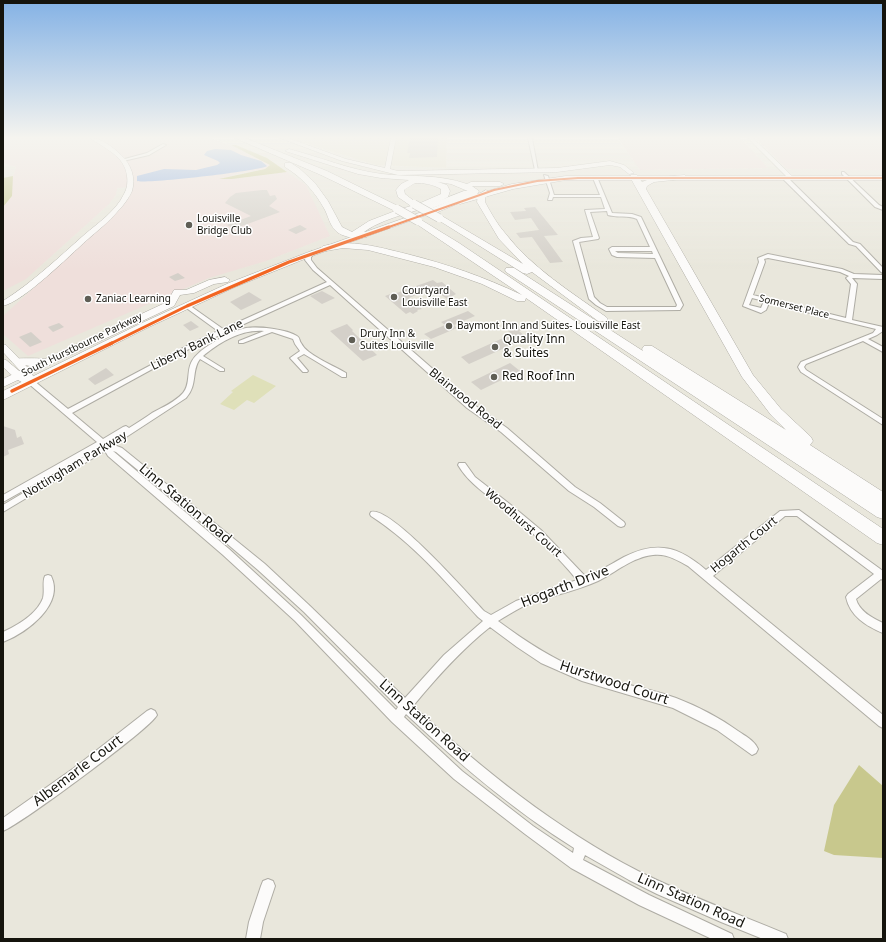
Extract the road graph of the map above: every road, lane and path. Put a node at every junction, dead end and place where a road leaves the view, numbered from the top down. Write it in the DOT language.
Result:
graph roads {
  1 [pos="130,182"];
  2 [pos="310,182"];
  3 [pos="342,182"];
  4 [pos="361,182"];
  5 [pos="416,182"];
  6 [pos="431,182"];
  7 [pos="452,182"];
  8 [pos="516,182"];
  9 [pos="528,182"];
  10 [pos="548,182"];
  11 [pos="597,182"];
  12 [pos="637,182"];
  13 [pos="649,182"];
  14 [pos="793,182"];
  15 [pos="852,182"];
  16 [pos="500,184"];
  17 [pos="642,189"];
  18 [pos="122,191"];
  19 [pos="475,191"];
  20 [pos="486,193"];
  21 [pos="602,196"];
  22 [pos="410,205"];
  23 [pos="883,209"];
  24 [pos="608,210"];
  25 [pos="430,217"];
  26 [pos="338,228"];
  27 [pos="356,234"];
  28 [pos="327,245"];
  29 [pos="368,247"];
  30 [pos="653,249"];
  31 [pos="312,253"];
  32 [pos="657,257"];
  33 [pos="289,262"];
  34 [pos="263,265"];
  35 [pos="314,268"];
  36 [pos="883,270"];
  37 [pos="242,274"];
  38 [pos="257,275"];
  39 [pos="854,276"];
  40 [pos="883,277"];
  41 [pos="330,283"];
  42 [pos="24,291"];
  43 [pos="750,296"];
  44 [pos="5,298"];
  45 [pos="767,301"];
  46 [pos="3,304"];
  47 [pos="187,306"];
  48 [pos="3,312"];
  49 [pos="602,319"];
  50 [pos="849,321"];
  51 [pos="882,329"];
  52 [pos="271,331"];
  53 [pos="223,332"];
  54 [pos="864,339"];
  55 [pos="241,342"];
  56 [pos="3,347"];
  57 [pos="883,350"];
  58 [pos="303,352"];
  59 [pos="199,356"];
  60 [pos="56,357"];
  61 [pos="17,361"];
  62 [pos="3,362"];
  63 [pos="222,370"];
  64 [pos="638,370"];
  65 [pos="305,371"];
  66 [pos="344,375"];
  67 [pos="26,377"];
  68 [pos="3,383"];
  69 [pos="3,396"];
  70 [pos="67,413"];
  71 [pos="883,422"];
  72 [pos="104,444"];
  73 [pos="462,465"];
  74 [pos="856,483"];
  75 [pos="3,499"];
  76 [pos="883,500"];
  77 [pos="3,509"];
  78 [pos="883,513"];
  79 [pos="374,514"];
  80 [pos="620,524"];
  81 [pos="883,538"];
  82 [pos="230,548"];
  83 [pos="882,575"];
  84 [pos="707,576"];
  85 [pos="48,579"];
  86 [pos="584,582"];
  87 [pos="302,605"];
  88 [pos="293,614"];
  89 [pos="490,622"];
  90 [pos="883,628"];
  91 [pos="3,637"];
  92 [pos="406,707"];
  93 [pos="150,715"];
  94 [pos="396,718"];
  95 [pos="883,722"];
  96 [pos="752,749"];
  97 [pos="3,825"];
  98 [pos="581,846"];
  99 [pos="576,863"];
  100 [pos="268,886"];
  101 [pos="253,939"];
  102 [pos="728,939"];
  103 [pos="781,939"];
  1 -- 42 [label="street"];
  2 -- 26 [label="highway"];
  3 -- 25 [label="highway, bridge"];
  4 -- 22 [label="highway"];
  5 -- 22 [label="highway"];
  6 -- 27 [label="highway"];
  7 -- 16 [label="highway"];
  7 -- 19 [label="highway"];
  8 -- 16 [label="main road, South Hurstbourne Parkway"];
  9 -- 20 [label="main road, South Hurstbourne Parkway"];
  10 -- 21 [label="street"];
  11 -- 21 [label="street"];
  12 -- 17 [label="highway"];
  13 -- 17 [label="highway"];
  14 -- 36 [label="street"];
  15 -- 23 [label="street"];
  16 -- 19 [label="main road, South Hurstbourne Parkway"];
  17 -- 74 [label="highway"];
  18 -- 44 [label="street"];
  19 -- 25 [label="highway"];
  19 -- 27 [label="main road, South Hurstbourne Parkway"];
  20 -- 25 [label="main road, South Hurstbourne Parkway"];
  20 -- 49 [label="highway"];
  21 -- 24 [label="street"];
  22 -- 25 [label="highway"];
  24 -- 30 [label="street"];
  24 -- 32 [label="street"];
  25 -- 27 [label="main road, South Hurstbourne Parkway"];
  25 -- 49 [label="highway"];
  25 -- 64 [label="highway"];
  25 -- 78 [label="highway"];
  26 -- 27 [label="highway"];
  26 -- 28 [label="highway"];
  27 -- 28 [label="main road, South Hurstbourne Parkway"];
  27 -- 29 [label="highway"];
  28 -- 29 [label="highway"];
  28 -- 31 [label="main road, South Hurstbourne Parkway"];
  28 -- 34 [label="main road, South Hurstbourne Parkway"];
  29 -- 64 [label="highway"];
  30 -- 32 [label="street"];
  30 -- 32 [label="street"];
  31 -- 33 [label="main road, South Hurstbourne Parkway"];
  31 -- 35 [label="street"];
  33 -- 35 [label="street, Blairwood Road"];
  33 -- 38 [label="main road, South Hurstbourne Parkway"];
  34 -- 37 [label="main road, South Hurstbourne Parkway"];
  34 -- 38 [label="main road"];
  35 -- 41 [label="street, Blairwood Road"];
  37 -- 47 [label="main road"];
  37 -- 60 [label="main road, South Hurstbourne Parkway"];
  38 -- 47 [label="main road, South Hurstbourne Parkway"];
  39 -- 40 [label="street, Somerset Place"];
  39 -- 43 [label="street, Somerset Place"];
  39 -- 50 [label="street"];
  41 -- 53 [label="street, Liberty Bank Lane"];
  41 -- 80 [label="street, Blairwood Road"];
  42 -- 46 [label="street"];
  42 -- 48 [label="street"];
  43 -- 45 [label="street, Somerset Place"];
  43 -- 45 [label="street"];
  45 -- 50 [label="street, Somerset Place"];
  47 -- 53 [label="street"];
  47 -- 67 [label="main road, South Hurstbourne Parkway"];
  49 -- 74 [label="highway"];
  50 -- 51 [label="street, Somerset Place"];
  51 -- 54 [label="street"];
  52 -- 55 [label="street"];
  52 -- 58 [label="street"];
  52 -- 59 [label="street"];
  53 -- 70 [label="street, Liberty Bank Lane"];
  54 -- 57 [label="street"];
  54 -- 71 [label="street"];
  56 -- 61 [label="street, Linn Station Road"];
  58 -- 65 [label="street"];
  58 -- 66 [label="street"];
  59 -- 63 [label="street"];
  59 -- 72 [label="street, Nottingham Parkway"];
  60 -- 61 [label="main road"];
  60 -- 67 [label="main road, South Hurstbourne Parkway"];
  61 -- 67 [label="street, Linn Station Road"];
  62 -- 67 [label="street"];
  64 -- 81 [label="highway"];
  67 -- 68 [label="main road, South Hurstbourne Parkway"];
  67 -- 69 [label="main road, South Hurstbourne Parkway"];
  67 -- 70 [label="street, Linn Station Road"];
  70 -- 72 [label="street, Linn Station Road"];
  72 -- 75 [label="street, Nottingham Parkway"];
  72 -- 77 [label="street, Nottingham Parkway"];
  72 -- 82 [label="street, Linn Station Road"];
  73 -- 86 [label="street, Woodhurst Court"];
  74 -- 76 [label="highway"];
  79 -- 89 [label="street, Hurstwood Court"];
  82 -- 87 [label="street, Linn Station Road"];
  82 -- 88 [label="street, Linn Station Road"];
  83 -- 84 [label="street, Hogarth Court"];
  83 -- 90 [label="street, Hogarth Court"];
  84 -- 86 [label="street, Hogarth Drive"];
  84 -- 95 [label="street, Hogarth Drive"];
  85 -- 91 [label="street"];
  86 -- 89 [label="street, Hogarth Drive"];
  87 -- 88 [label="street"];
  87 -- 92 [label="street, Linn Station Road"];
  88 -- 94 [label="street, Linn Station Road"];
  89 -- 92 [label="street, Hogarth Drive"];
  89 -- 96 [label="street, Hurstwood Court"];
  92 -- 94 [label="street, Hogarth Drive"];
  92 -- 98 [label="street, Linn Station Road"];
  93 -- 97 [label="street, Albemarle Court"];
  94 -- 99 [label="street, Linn Station Road"];
  98 -- 99 [label="street"];
  98 -- 103 [label="street, Linn Station Road"];
  99 -- 102 [label="street, Linn Station Road"];
  100 -- 101 [label="street"];
}
